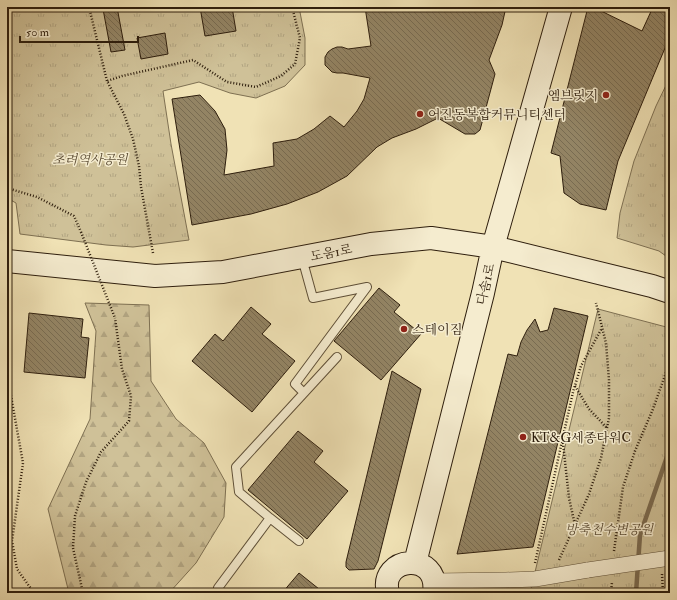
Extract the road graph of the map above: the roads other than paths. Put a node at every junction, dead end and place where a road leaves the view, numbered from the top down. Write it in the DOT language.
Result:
graph roads {
  1 [pos="562,7"];
  2 [pos="493,246"];
  3 [pos="302,257"];
  4 [pos="7,261"];
  5 [pos="661,289"];
  6 [pos="337,357"];
  7 [pos="304,394"];
  8 [pos="270,518"];
  9 [pos="300,541"];
  10 [pos="670,558"];
  11 [pos="415,563"];
  12 [pos="434,587"];
  13 [pos="221,593"];
  14 [pos="388,593"];
  1 -- 2 [label="street, 다솜1로"];
  2 -- 3 [label="street, 도움1로"];
  2 -- 5 [label="street, 도움1로"];
  2 -- 11 [label="street, 다솜1로"];
  3 -- 4 [label="street, 도움1로"];
  3 -- 7 [label="lane"];
  6 -- 7 [label="lane"];
  7 -- 8 [label="lane"];
  8 -- 9 [label="lane"];
  8 -- 13 [label="lane"];
  10 -- 12 [label="street, bridge"];
  11 -- 12 [label="street"];
  11 -- 14 [label="street"];
}
